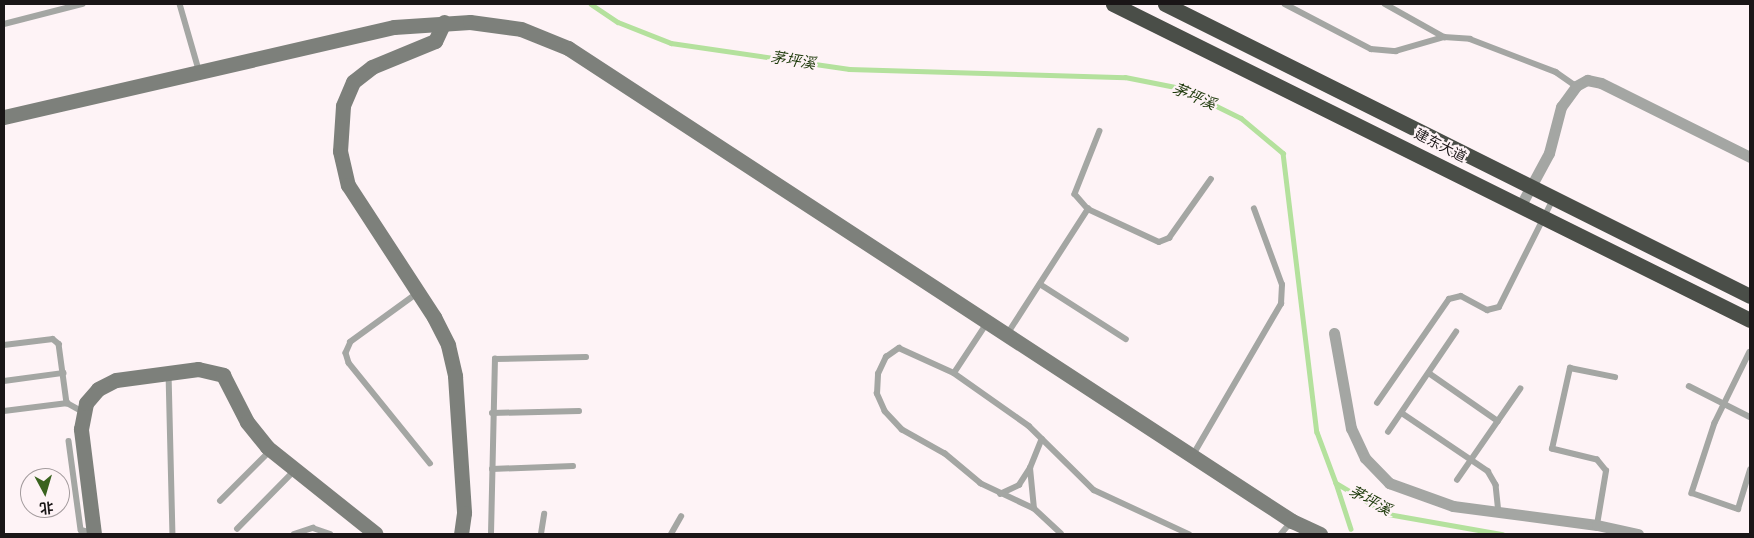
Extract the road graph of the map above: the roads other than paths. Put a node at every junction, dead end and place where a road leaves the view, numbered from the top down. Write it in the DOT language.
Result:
graph roads {
  1 [pos="82,4"];
  2 [pos="180,4"];
  3 [pos="1113,4"];
  4 [pos="1165,4"];
  5 [pos="1285,4"];
  6 [pos="1385,4"];
  7 [pos="444,22"];
  8 [pos="4,24"];
  9 [pos="1444,38"];
  10 [pos="199,72"];
  11 [pos="1576,86"];
  12 [pos="4,117"];
  13 [pos="1100,131"];
  14 [pos="1750,157"];
  15 [pos="1211,179"];
  16 [pos="1531,186"];
  17 [pos="1554,197"];
  18 [pos="1521,205"];
  19 [pos="1088,208"];
  20 [pos="1254,209"];
  21 [pos="1544,217"];
  22 [pos="1040,284"];
  23 [pos="419,293"];
  24 [pos="1750,296"];
  25 [pos="1750,320"];
  26 [pos="987,322"];
  27 [pos="1456,332"];
  28 [pos="1334,333"];
  29 [pos="1007,334"];
  30 [pos="1126,339"];
  31 [pos="4,345"];
  32 [pos="1750,352"];
  33 [pos="586,357"];
  34 [pos="169,371"];
  35 [pos="63,373"];
  36 [pos="954,373"];
  37 [pos="1429,373"];
  38 [pos="1615,377"];
  39 [pos="4,381"];
  40 [pos="1689,386"];
  41 [pos="1520,389"];
  42 [pos="67,403"];
  43 [pos="1377,403"];
  44 [pos="1724,404"];
  45 [pos="4,411"];
  46 [pos="579,411"];
  47 [pos="83,412"];
  48 [pos="492,413"];
  49 [pos="1402,413"];
  50 [pos="1750,417"];
  51 [pos="1498,421"];
  52 [pos="1388,432"];
  53 [pos="1042,438"];
  54 [pos="69,441"];
  55 [pos="270,450"];
  56 [pos="1192,456"];
  57 [pos="1471,460"];
  58 [pos="430,463"];
  59 [pos="573,466"];
  60 [pos="1030,468"];
  61 [pos="492,469"];
  62 [pos="1750,470"];
  63 [pos="294,471"];
  64 [pos="1457,480"];
  65 [pos="1000,494"];
  66 [pos="220,501"];
  67 [pos="1034,509"];
  68 [pos="1499,512"];
  69 [pos="544,514"];
  70 [pos="681,517"];
  71 [pos="1292,521"];
  72 [pos="1597,525"];
  73 [pos="237,529"];
  74 [pos="94,534"];
  75 [pos="173,534"];
  76 [pos="294,534"];
  77 [pos="330,534"];
  78 [pos="376,534"];
  79 [pos="461,534"];
  80 [pos="492,534"];
  81 [pos="541,534"];
  82 [pos="671,534"];
  83 [pos="1062,534"];
  84 [pos="1189,534"];
  85 [pos="1281,534"];
  86 [pos="1320,534"];
  87 [pos="1638,534"];
  1 -- 8 [label="lane"];
  2 -- 10 [label="lane"];
  3 -- 18 [label="highway, 建东大道"];
  4 -- 16 [label="highway, 建东大道"];
  5 -- 9 [label="lane"];
  6 -- 9 [label="lane"];
  7 -- 10 [label="main road"];
  7 -- 23 [label="main road"];
  7 -- 26 [label="main road"];
  9 -- 11 [label="lane"];
  10 -- 12 [label="main road"];
  11 -- 14 [label="street"];
  11 -- 16 [label="street"];
  13 -- 19 [label="lane"];
  15 -- 19 [label="lane"];
  16 -- 17 [label="highway, 建东大道"];
  16 -- 18 [label="street"];
  17 -- 21 [label="lane"];
  17 -- 24 [label="highway, 建东大道"];
  18 -- 21 [label="highway, 建东大道"];
  19 -- 22 [label="lane"];
  20 -- 56 [label="lane"];
  21 -- 25 [label="highway, 建东大道"];
  21 -- 43 [label="lane"];
  22 -- 29 [label="lane"];
  22 -- 30 [label="lane"];
  23 -- 58 [label="lane"];
  23 -- 79 [label="main road"];
  26 -- 29 [label="main road"];
  26 -- 36 [label="lane"];
  27 -- 37 [label="lane"];
  28 -- 68 [label="street"];
  29 -- 56 [label="main road"];
  31 -- 35 [label="lane"];
  32 -- 44 [label="lane"];
  33 -- 48 [label="lane"];
  34 -- 47 [label="main road"];
  34 -- 55 [label="main road"];
  34 -- 75 [label="lane"];
  35 -- 39 [label="lane"];
  35 -- 42 [label="lane"];
  36 -- 53 [label="lane"];
  36 -- 65 [label="lane"];
  37 -- 49 [label="lane"];
  37 -- 51 [label="lane"];
  38 -- 72 [label="lane"];
  40 -- 44 [label="lane"];
  41 -- 51 [label="lane"];
  42 -- 45 [label="lane"];
  42 -- 47 [label="lane"];
  44 -- 50 [label="lane"];
  44 -- 62 [label="lane"];
  46 -- 48 [label="lane"];
  47 -- 74 [label="main road"];
  48 -- 61 [label="lane"];
  49 -- 52 [label="lane"];
  49 -- 57 [label="lane"];
  51 -- 57 [label="lane"];
  53 -- 60 [label="lane"];
  53 -- 84 [label="lane"];
  54 -- 74 [label="lane"];
  55 -- 63 [label="main road"];
  55 -- 66 [label="lane"];
  56 -- 71 [label="main road"];
  57 -- 64 [label="lane"];
  57 -- 68 [label="lane"];
  59 -- 61 [label="lane"];
  60 -- 65 [label="lane"];
  60 -- 67 [label="lane"];
  61 -- 80 [label="lane"];
  63 -- 73 [label="lane"];
  63 -- 78 [label="main road"];
  65 -- 67 [label="lane"];
  67 -- 83 [label="lane"];
  68 -- 72 [label="street"];
  69 -- 81 [label="lane"];
  70 -- 82 [label="lane"];
  71 -- 85 [label="lane"];
  71 -- 86 [label="main road"];
  72 -- 87 [label="street"];
  76 -- 77 [label="lane"];
}
